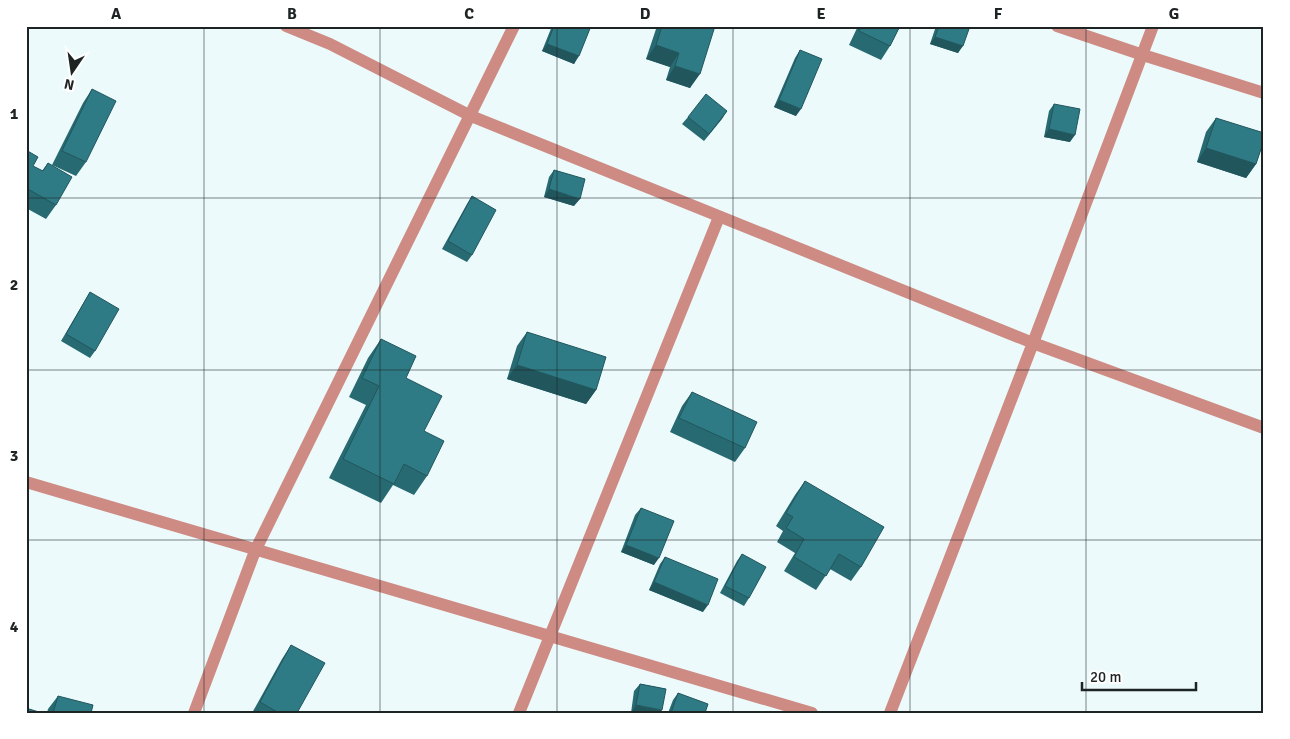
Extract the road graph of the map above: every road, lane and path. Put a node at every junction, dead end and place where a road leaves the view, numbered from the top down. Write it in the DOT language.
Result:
graph roads {
  1 [pos="286,26"];
  2 [pos="514,26"];
  3 [pos="1057,26"];
  4 [pos="1153,26"];
  5 [pos="1143,55"];
  6 [pos="1264,93"];
  7 [pos="471,116"];
  8 [pos="719,217"];
  9 [pos="1033,343"];
  10 [pos="1264,428"];
  11 [pos="26,482"];
  12 [pos="255,551"];
  13 [pos="551,634"];
  14 [pos="194,713"];
  15 [pos="519,713"];
  16 [pos="812,713"];
  17 [pos="890,713"];
  1 -- 7 [label="street"];
  2 -- 7 [label="street"];
  3 -- 5 [label="street"];
  4 -- 5 [label="street"];
  5 -- 6 [label="street"];
  5 -- 9 [label="street"];
  7 -- 8 [label="street"];
  7 -- 12 [label="street"];
  8 -- 9 [label="street"];
  8 -- 13 [label="street"];
  9 -- 10 [label="street"];
  9 -- 17 [label="street"];
  11 -- 12 [label="street"];
  12 -- 13 [label="street"];
  12 -- 14 [label="street"];
  13 -- 15 [label="street"];
  13 -- 16 [label="street"];
}
